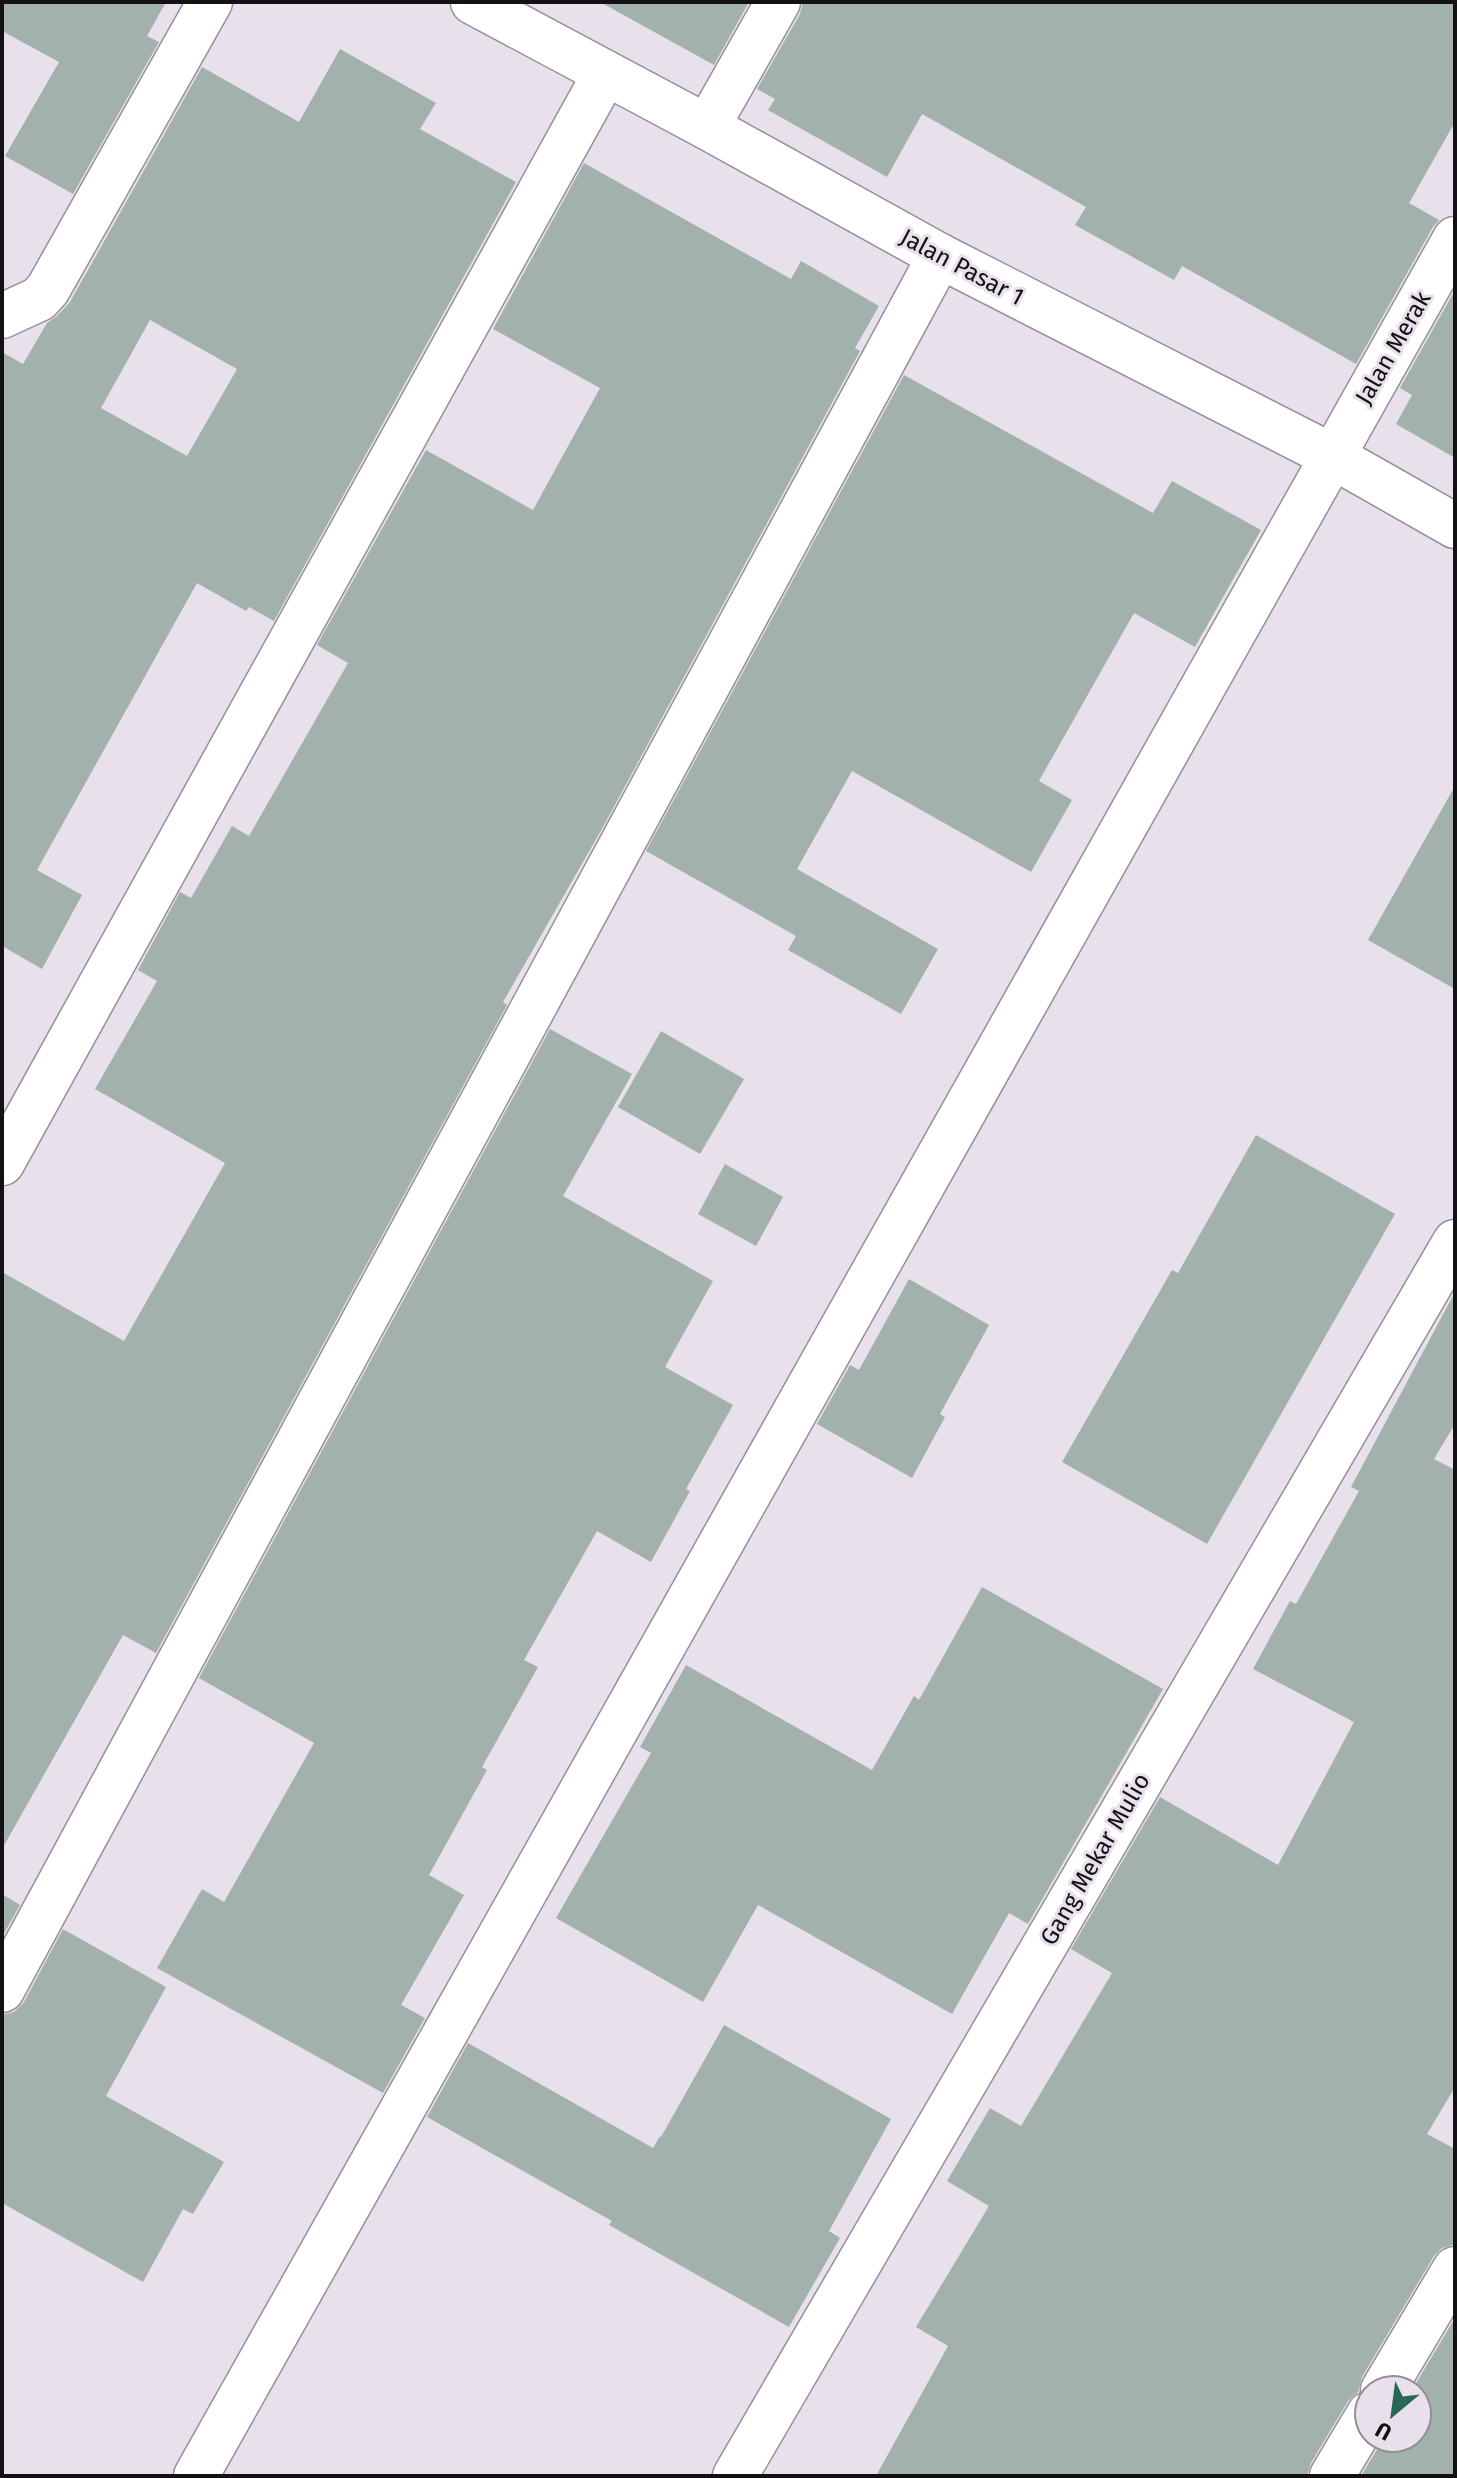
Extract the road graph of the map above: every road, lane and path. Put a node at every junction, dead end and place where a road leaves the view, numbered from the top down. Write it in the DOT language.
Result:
graph roads {
  1 [pos="210,2"];
  2 [pos="778,2"];
  3 [pos="482,4"];
  4 [pos="605,74"];
  5 [pos="707,127"];
  6 [pos="1455,239"];
  7 [pos="940,256"];
  8 [pos="2,316"];
  9 [pos="1332,456"];
  10 [pos="1455,526"];
  11 [pos="2,1163"];
  12 [pos="1455,1242"];
  13 [pos="2,1990"];
  14 [pos="1455,2269"];
  15 [pos="1393,2374"];
  16 [pos="1353,2441"];
  17 [pos="196,2476"];
  18 [pos="735,2476"];
  19 [pos="1332,2476"];
  1 -- 8 [label="street"];
  2 -- 5 [label="street"];
  3 -- 4 [label="street, Jalan Pasar 1"];
  4 -- 5 [label="street, Jalan Pasar 1"];
  4 -- 11 [label="street"];
  5 -- 7 [label="street, Jalan Pasar 1"];
  6 -- 9 [label="street, Jalan Merak"];
  7 -- 9 [label="street, Jalan Pasar 1"];
  7 -- 13 [label="street"];
  9 -- 10 [label="street, Jalan Pasar 1"];
  9 -- 17 [label="street, Jalan Merak"];
  12 -- 18 [label="street, Gang Mekar Mulio"];
  14 -- 15 [label="street"];
  16 -- 19 [label="street"];
}
